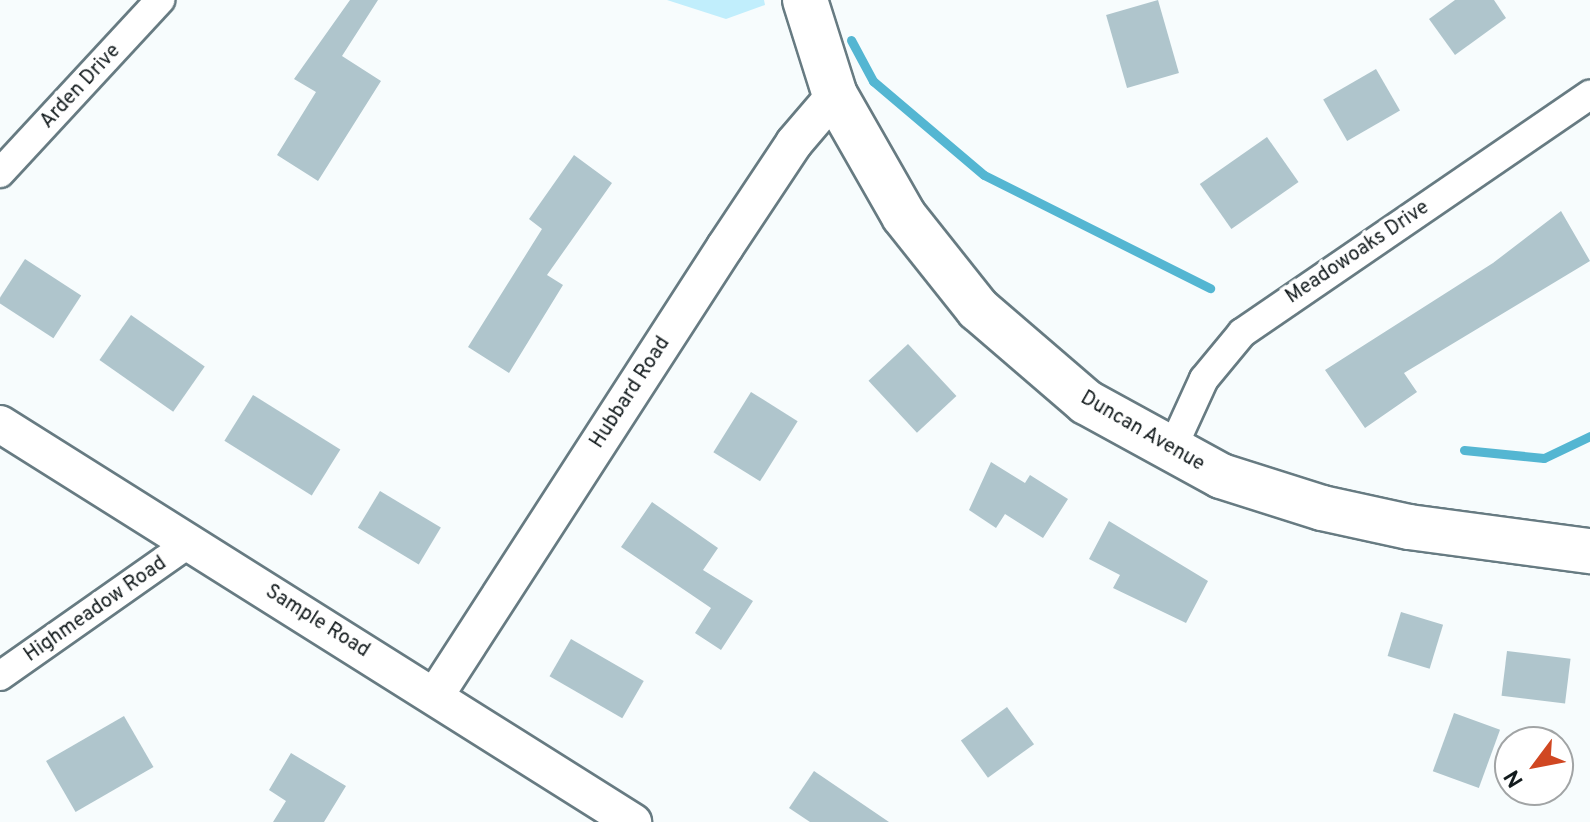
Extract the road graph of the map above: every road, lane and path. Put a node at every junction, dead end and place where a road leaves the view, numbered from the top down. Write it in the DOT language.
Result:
graph roads {
  1 [pos="160,0"];
  2 [pos="805,0"];
  3 [pos="835,95"];
  4 [pos="1590,95"];
  5 [pos="0,173"];
  6 [pos="0,424"];
  7 [pos="1171,451"];
  8 [pos="191,542"];
  9 [pos="1590,551"];
  10 [pos="0,676"];
  11 [pos="435,696"];
  12 [pos="633,822"];
  1 -- 5 [label="street, Arden Drive"];
  2 -- 3 [label="main road, Duncan Avenue"];
  3 -- 7 [label="main road, Duncan Avenue"];
  3 -- 11 [label="street, Hubbard Road"];
  4 -- 7 [label="street, Meadowoaks Drive"];
  6 -- 8 [label="street, Sample Road"];
  7 -- 9 [label="main road, Duncan Avenue"];
  8 -- 10 [label="street, Highmeadow Road"];
  8 -- 11 [label="street, Sample Road"];
  11 -- 12 [label="street, Sample Road"];
}
